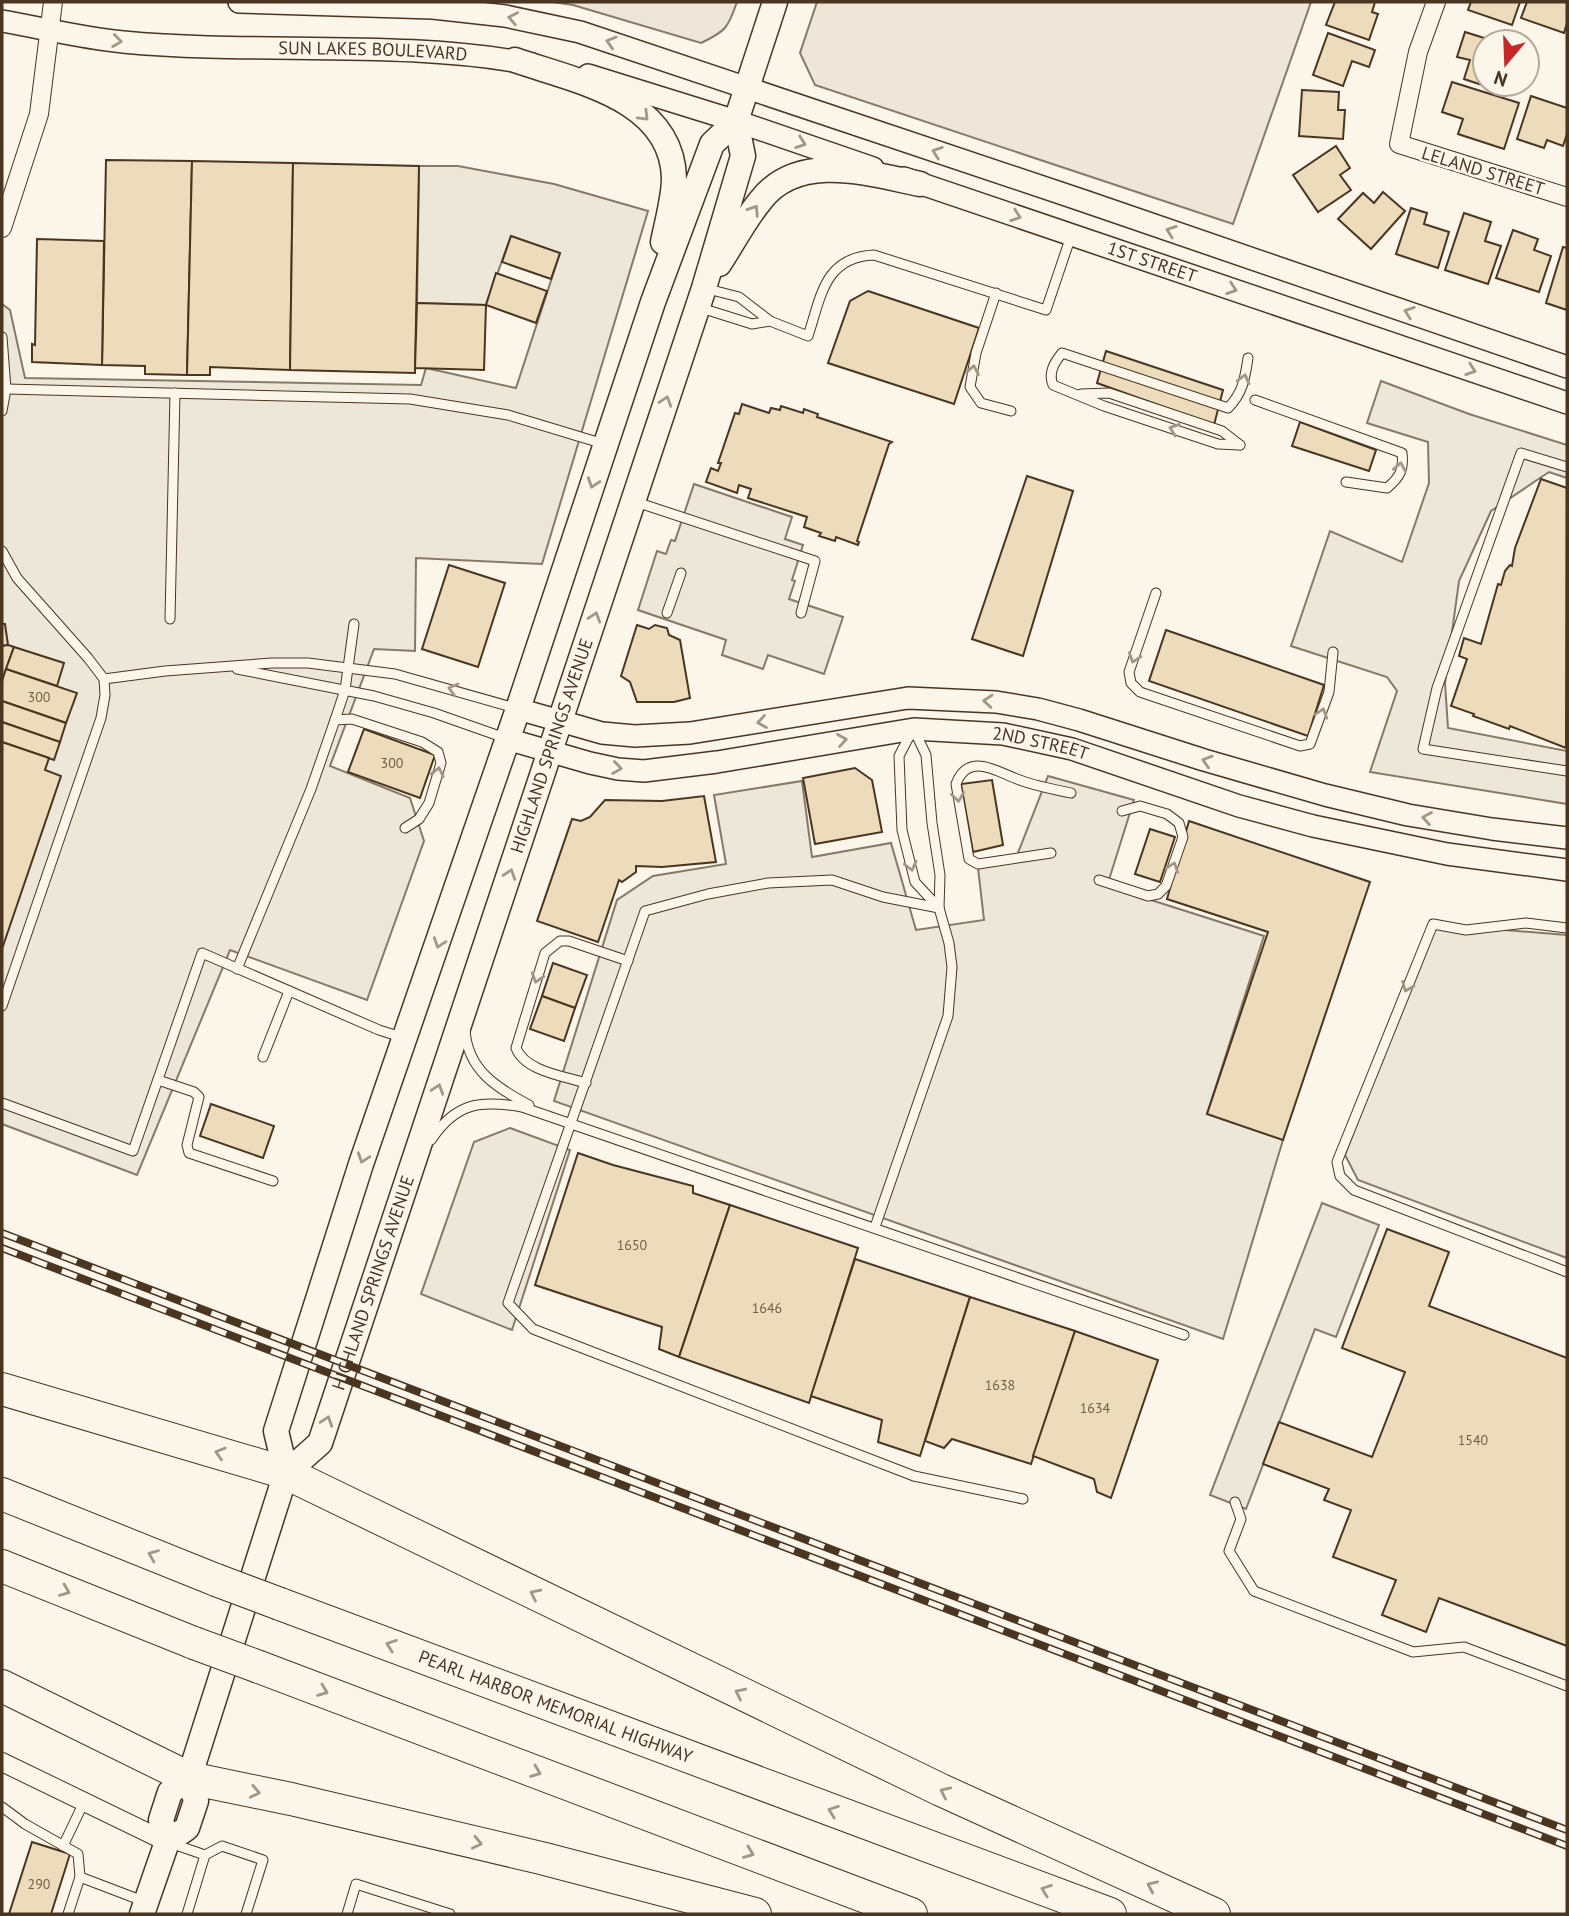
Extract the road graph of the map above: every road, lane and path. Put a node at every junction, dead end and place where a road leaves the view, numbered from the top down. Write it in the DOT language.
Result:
graph roads {
  1 [pos="53,2"];
  2 [pos="239,2"];
  3 [pos="775,2"];
  4 [pos="1436,2"];
  5 [pos="2,21"];
  6 [pos="49,30"];
  7 [pos="515,61"];
  8 [pos="746,88"];
  9 [pos="737,121"];
  10 [pos="920,184"];
  11 [pos="1567,197"];
  12 [pos="2,228"];
  13 [pos="1072,235"];
  14 [pos="996,293"];
  15 [pos="700,297"];
  16 [pos="653,302"];
  17 [pos="770,321"];
  18 [pos="2,337"];
  19 [pos="1248,358"];
  20 [pos="1567,367"];
  21 [pos="6,389"];
  22 [pos="175,393"];
  23 [pos="1255,400"];
  24 [pos="1567,403"];
  25 [pos="2,411"];
  26 [pos="1011,411"];
  27 [pos="605,444"];
  28 [pos="1240,445"];
  29 [pos="1567,467"];
  30 [pos="1346,482"];
  31 [pos="633,501"];
  32 [pos="2,551"];
  33 [pos="681,573"];
  34 [pos="1156,593"];
  35 [pos="667,612"];
  36 [pos="801,613"];
  37 [pos="170,619"];
  38 [pos="354,624"];
  39 [pos="1333,652"];
  40 [pos="350,667"];
  41 [pos="229,668"];
  42 [pos="104,679"];
  43 [pos="345,690"];
  44 [pos="518,709"];
  45 [pos="335,720"];
  46 [pos="561,721"];
  47 [pos="914,729"];
  48 [pos="507,739"];
  49 [pos="551,751"];
  50 [pos="1567,771"];
  51 [pos="1163,780"];
  52 [pos="1071,793"];
  53 [pos="1325,795"];
  54 [pos="1122,811"];
  55 [pos="405,828"];
  56 [pos="1567,838"];
  57 [pos="1567,850"];
  58 [pos="1051,853"];
  59 [pos="1447,854"];
  60 [pos="1567,870"];
  61 [pos="1099,880"];
  62 [pos="939,908"];
  63 [pos="1567,928"];
  64 [pos="628,961"];
  65 [pos="237,968"];
  66 [pos="474,983"];
  67 [pos="289,991"];
  68 [pos="2,1006"];
  69 [pos="406,1038"];
  70 [pos="263,1057"];
  71 [pos="158,1080"];
  72 [pos="586,1083"];
  73 [pos="2,1103"];
  74 [pos="547,1113"];
  75 [pos="570,1121"];
  76 [pos="410,1174"];
  77 [pos="273,1181"];
  78 [pos="875,1227"];
  79 [pos="1567,1272"];
  80 [pos="1184,1335"];
  81 [pos="2,1389"];
  82 [pos="286,1473"];
  83 [pos="2,1494"];
  84 [pos="1023,1499"];
  85 [pos="1235,1502"];
  86 [pos="2,1566"];
  87 [pos="2,1686"];
  88 [pos="1567,1686"];
  89 [pos="2,1762"];
  90 [pos="189,1778"];
  91 [pos="84,1802"];
  92 [pos="2,1807"];
  93 [pos="167,1843"];
  94 [pos="63,1846"];
  95 [pos="205,1855"];
  96 [pos="80,1877"];
  97 [pos="144,1908"];
  98 [pos="68,1914"];
  99 [pos="187,1914"];
  100 [pos="246,1914"];
  101 [pos="347,1914"];
  102 [pos="450,1914"];
  103 [pos="755,1914"];
  104 [pos="911,1914"];
  105 [pos="1110,1914"];
  106 [pos="1214,1914"];
  1 -- 6 [label="street"];
  8 -- 2 [label="street, one-way"];
  3 -- 8 [label="main road, HIGHLAND SPRINGS AVENUE"];
  4 -- 11 [label="street, LELAND STREET"];
  5 -- 6 [label="street, SUN LAKES BOULEVARD"];
  6 -- 7 [label="street, SUN LAKES BOULEVARD, one-way"];
  6 -- 12 [label="street"];
  7 -- 9 [label="street, SUN LAKES BOULEVARD"];
  7 -- 16 [label="main road, one-way"];
  8 -- 9 [label="main road, HIGHLAND SPRINGS AVENUE"];
  20 -- 8 [label="street, 1ST STREET, one-way"];
  9 -- 10 [label="street, 1ST STREET, one-way"];
  9 -- 15 [label="main road, HIGHLAND SPRINGS AVENUE"];
  9 -- 16 [label="main road"];
  10 -- 13 [label="street, 1ST STREET, one-way"];
  15 -- 10 [label="main road, one-way"];
  13 -- 14 [label="lane"];
  13 -- 24 [label="street, 1ST STREET, one-way"];
  14 -- 17 [label="lane"];
  26 -- 14 [label="lane, one-way"];
  15 -- 17 [label="lane"];
  15 -- 17 [label="lane"];
  31 -- 15 [label="main road, HIGHLAND SPRINGS AVENUE, one-way"];
  16 -- 27 [label="main road"];
  18 -- 21 [label="lane"];
  28 -- 19 [label="lane, one-way"];
  21 -- 22 [label="lane"];
  21 -- 25 [label="lane"];
  22 -- 27 [label="lane"];
  22 -- 37 [label="lane"];
  30 -- 23 [label="lane, one-way"];
  27 -- 44 [label="main road, one-way"];
  29 -- 50 [label="lane"];
  31 -- 36 [label="lane"];
  46 -- 31 [label="main road, HIGHLAND SPRINGS AVENUE, one-way"];
  32 -- 42 [label="lane"];
  33 -- 35 [label="lane"];
  34 -- 39 [label="lane, one-way"];
  38 -- 40 [label="lane"];
  40 -- 41 [label="lane"];
  40 -- 43 [label="lane"];
  44 -- 40 [label="lane, one-way"];
  41 -- 42 [label="lane"];
  41 -- 43 [label="lane"];
  42 -- 68 [label="lane"];
  43 -- 45 [label="lane"];
  43 -- 48 [label="lane"];
  44 -- 46 [label="street, 2ND STREET"];
  44 -- 48 [label="main road"];
  55 -- 45 [label="lane, one-way"];
  45 -- 65 [label="lane"];
  46 -- 49 [label="main road, HIGHLAND SPRINGS AVENUE"];
  53 -- 46 [label="street, 2ND STREET, one-way"];
  49 -- 47 [label="street, 2ND STREET, one-way"];
  47 -- 51 [label="street, 2ND STREET"];
  47 -- 62 [label="lane"];
  47 -- 62 [label="lane, one-way"];
  48 -- 49 [label="street, 2ND STREET"];
  48 -- 69 [label="main road, one-way"];
  66 -- 49 [label="main road, HIGHLAND SPRINGS AVENUE, one-way"];
  51 -- 53 [label="street"];
  51 -- 59 [label="street, 2ND STREET"];
  52 -- 58 [label="lane, one-way"];
  56 -- 53 [label="street, 2ND STREET, one-way"];
  61 -- 54 [label="lane, one-way"];
  57 -- 59 [label="street"];
  59 -- 60 [label="street, 2ND STREET"];
  62 -- 64 [label="lane"];
  62 -- 78 [label="lane"];
  63 -- 79 [label="lane, one-way"];
  64 -- 72 [label="lane"];
  64 -- 72 [label="lane, one-way"];
  65 -- 67 [label="lane"];
  65 -- 71 [label="lane"];
  66 -- 74 [label="lane"];
  76 -- 66 [label="main road, HIGHLAND SPRINGS AVENUE, one-way"];
  67 -- 69 [label="lane"];
  67 -- 70 [label="lane"];
  69 -- 82 [label="main road, one-way"];
  71 -- 73 [label="lane"];
  71 -- 77 [label="lane"];
  72 -- 75 [label="lane"];
  74 -- 75 [label="lane"];
  74 -- 76 [label="lane"];
  75 -- 78 [label="lane"];
  75 -- 84 [label="lane"];
  82 -- 76 [label="main road, HIGHLAND SPRINGS AVENUE, one-way"];
  78 -- 80 [label="lane"];
  82 -- 81 [label="highway, one-way"];
  82 -- 90 [label="main road"];
  106 -- 82 [label="highway, one-way"];
  105 -- 83 [label="highway, PEARL HARBOR MEMORIAL HIGHWAY, one-way, bridge"];
  85 -- 88 [label="lane"];
  86 -- 104 [label="highway, one-way, bridge"];
  87 -- 90 [label="highway"];
  89 -- 91 [label="street"];
  90 -- 93 [label="main road"];
  90 -- 103 [label="highway, one-way"];
  91 -- 93 [label="street"];
  91 -- 94 [label="lane"];
  92 -- 94 [label="lane"];
  93 -- 95 [label="lane"];
  93 -- 97 [label="main road"];
  94 -- 96 [label="lane"];
  95 -- 99 [label="lane"];
  95 -- 100 [label="lane"];
  96 -- 97 [label="lane"];
  96 -- 98 [label="lane"];
  101 -- 102 [label="lane"];
}
